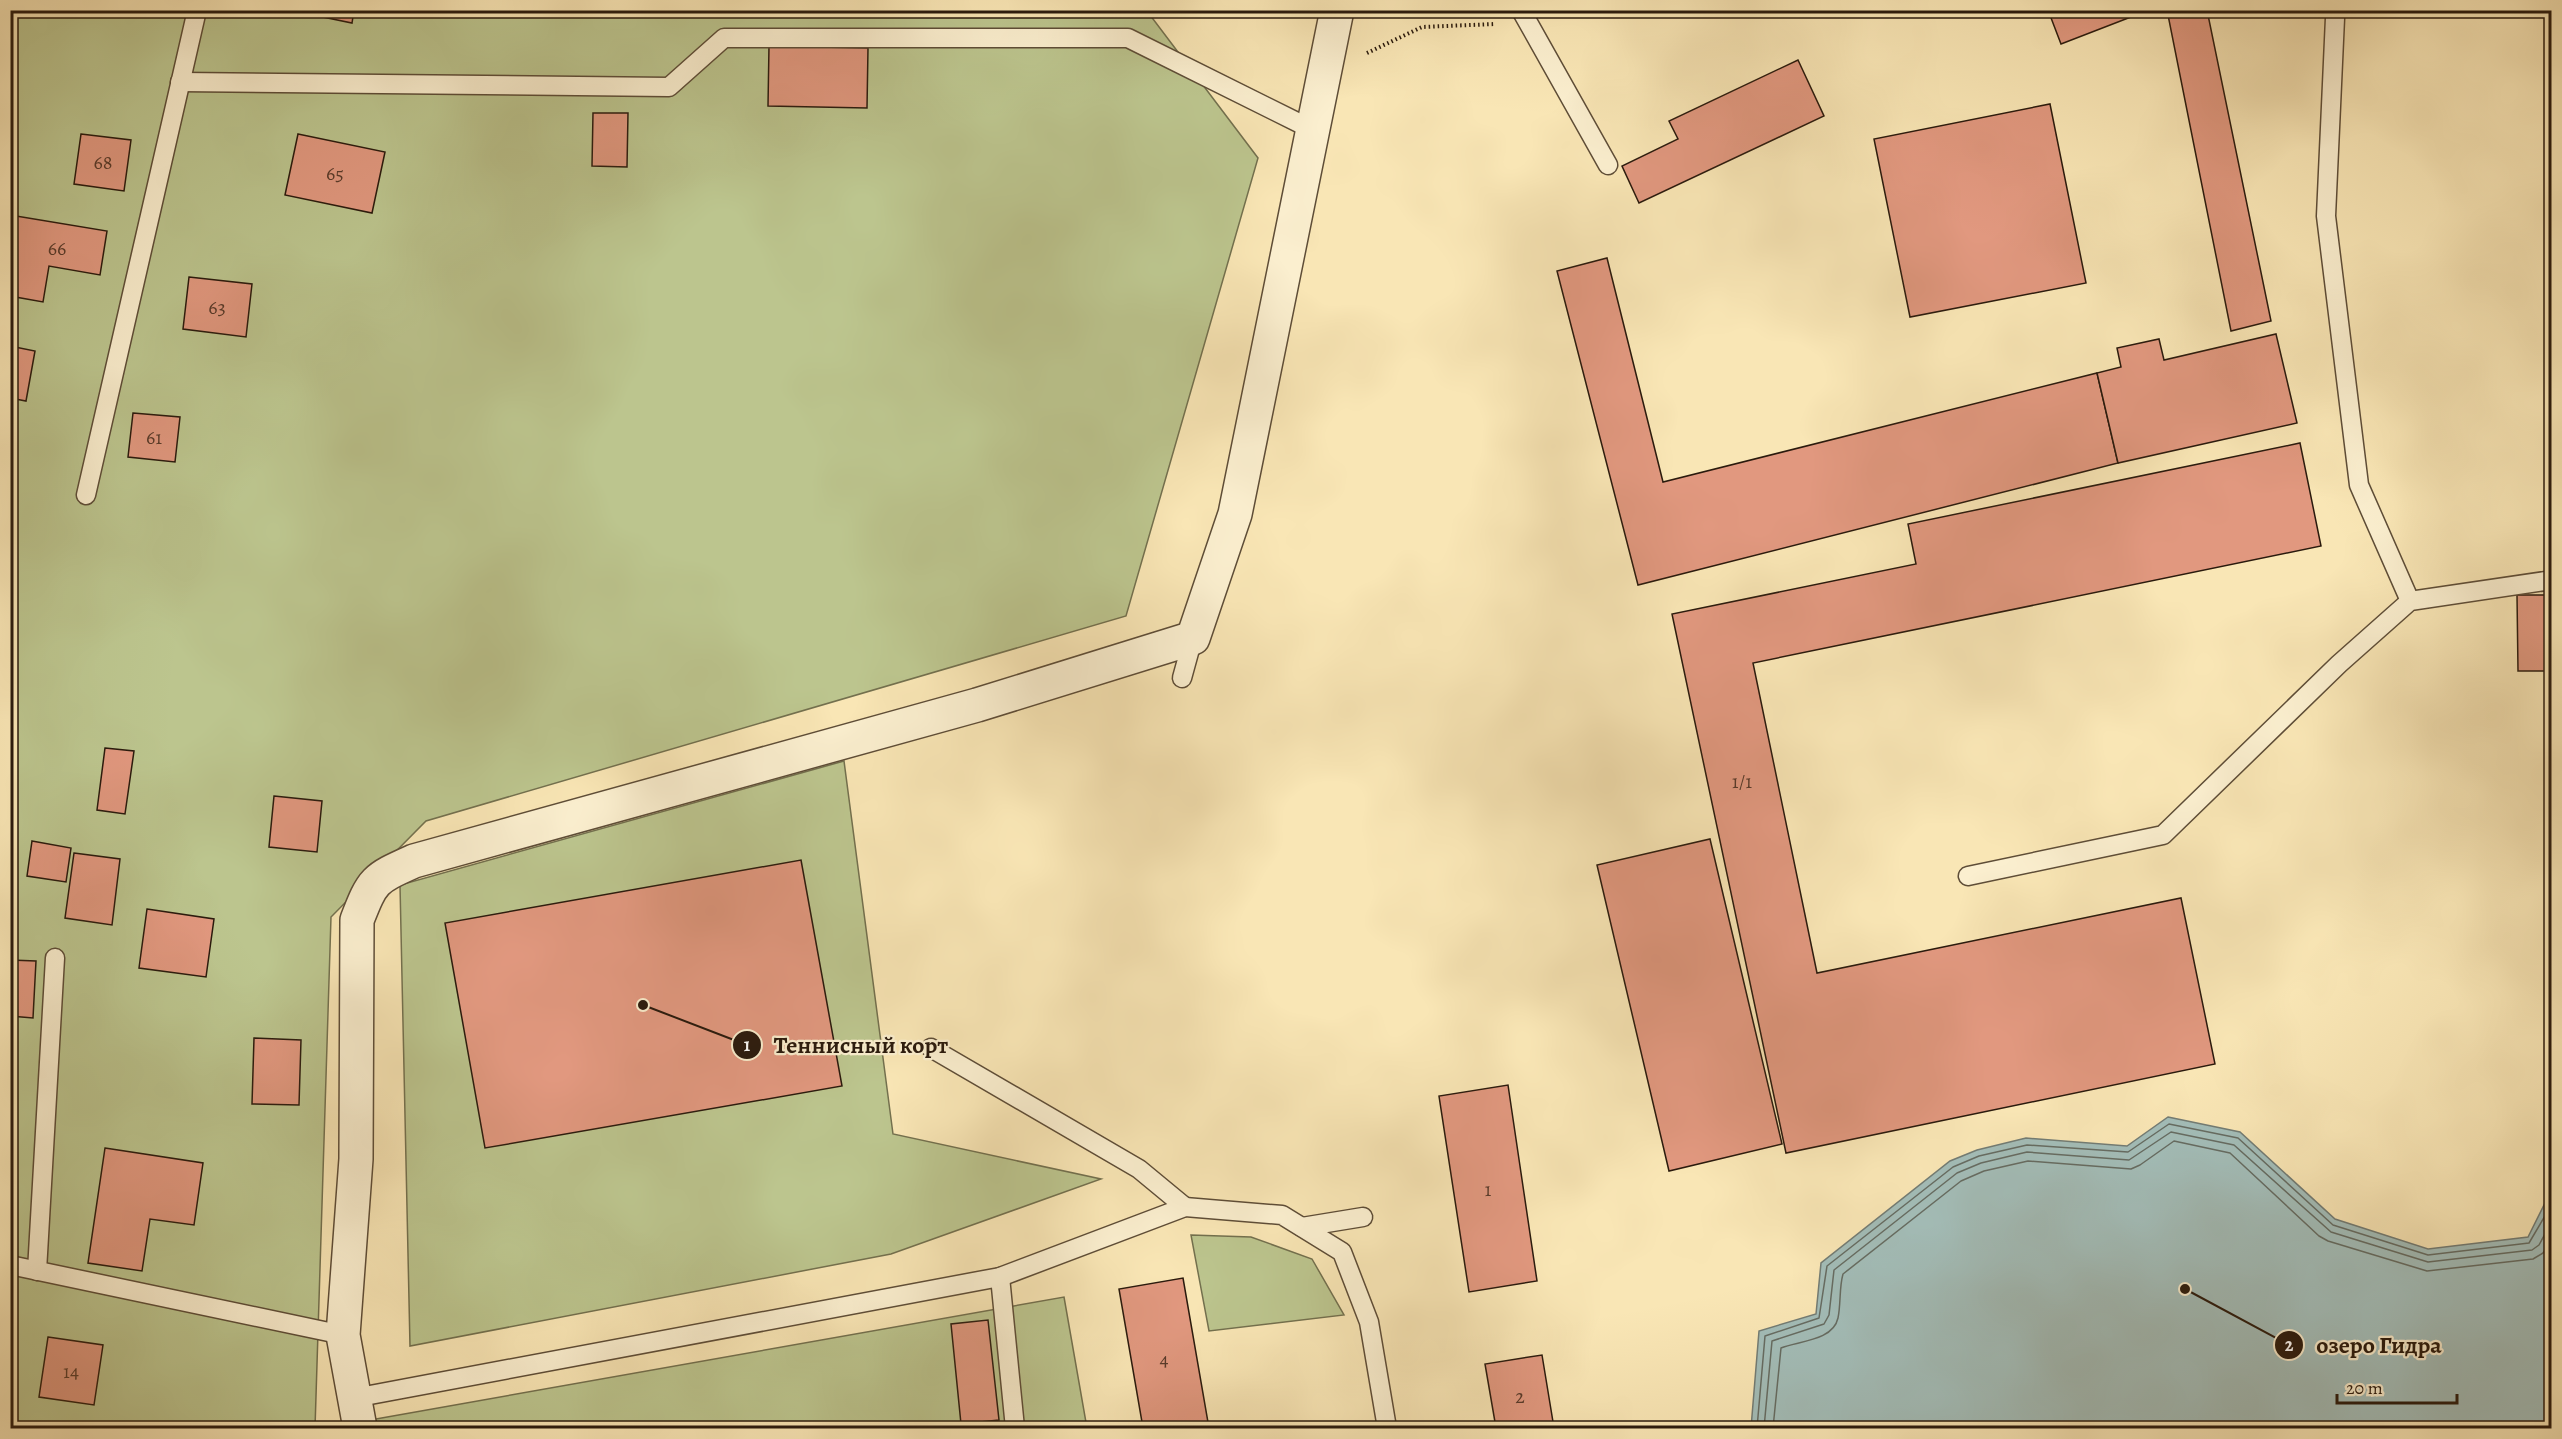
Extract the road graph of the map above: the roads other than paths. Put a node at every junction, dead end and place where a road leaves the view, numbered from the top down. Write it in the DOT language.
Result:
graph roads {
  1 [pos="197,10"];
  2 [pos="1337,10"];
  3 [pos="1521,10"];
  4 [pos="2335,18"];
  5 [pos="180,82"];
  6 [pos="1313,130"];
  7 [pos="1608,165"];
  8 [pos="86,495"];
  9 [pos="2552,580"];
  10 [pos="2410,601"];
  11 [pos="1193,638"];
  12 [pos="1182,678"];
  13 [pos="1968,876"];
  14 [pos="361,887"];
  15 [pos="357,920"];
  16 [pos="55,958"];
  17 [pos="931,1048"];
  18 [pos="1185,1207"];
  19 [pos="1362,1217"];
  20 [pos="1302,1227"];
  21 [pos="10,1265"];
  22 [pos="37,1271"];
  23 [pos="1000,1277"];
  24 [pos="343,1335"];
  25 [pos="357,1413"];
  26 [pos="1015,1428"];
  27 [pos="1387,1428"];
  1 -- 5 [label="lane"];
  2 -- 6 [label="street"];
  3 -- 7 [label="lane"];
  4 -- 10 [label="lane"];
  5 -- 6 [label="lane"];
  5 -- 8 [label="lane"];
  6 -- 11 [label="street"];
  9 -- 10 [label="lane"];
  10 -- 13 [label="lane"];
  11 -- 12 [label="lane"];
  11 -- 15 [label="street"];
  14 -- 15 [label="lane"];
  15 -- 24 [label="street"];
  16 -- 22 [label="lane"];
  17 -- 18 [label="lane"];
  18 -- 20 [label="lane"];
  18 -- 23 [label="lane"];
  19 -- 20 [label="lane"];
  20 -- 27 [label="lane"];
  21 -- 22 [label="lane"];
  22 -- 24 [label="lane"];
  23 -- 25 [label="lane"];
  23 -- 26 [label="lane"];
  24 -- 25 [label="street"];
}
